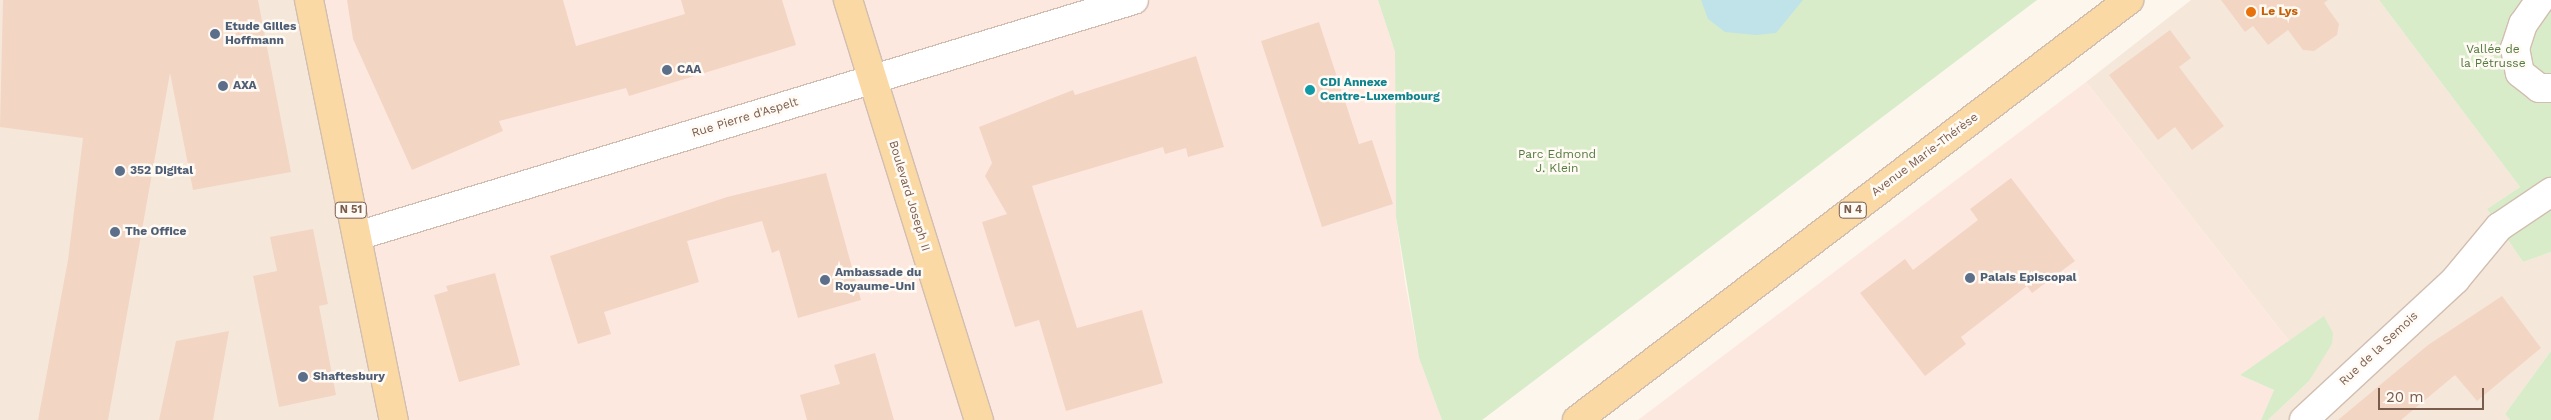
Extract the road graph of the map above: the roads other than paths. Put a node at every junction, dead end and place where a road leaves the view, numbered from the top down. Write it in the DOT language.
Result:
graph roads {
  1 [pos="309,0"];
  2 [pos="848,0"];
  3 [pos="1134,0"];
  4 [pos="2129,0"];
  5 [pos="2540,0"];
  6 [pos="873,79"];
  7 [pos="2551,88"];
  8 [pos="2551,192"];
  9 [pos="357,236"];
  10 [pos="394,420"];
  11 [pos="979,420"];
  12 [pos="1577,420"];
  13 [pos="2304,420"];
  1 -- 9 [label="main road, N 51"];
  2 -- 6 [label="main road, Boulevard Joseph II"];
  3 -- 6 [label="street, Rue Pierre d'Aspelt"];
  4 -- 12 [label="main road, Avenue Marie-Thérèse / N 4"];
  5 -- 7 [label="street"];
  6 -- 9 [label="street, Rue Pierre d'Aspelt"];
  6 -- 11 [label="main road, Boulevard Joseph II"];
  8 -- 13 [label="street, Rue de la Semois"];
  9 -- 10 [label="main road, N 51"];
}
